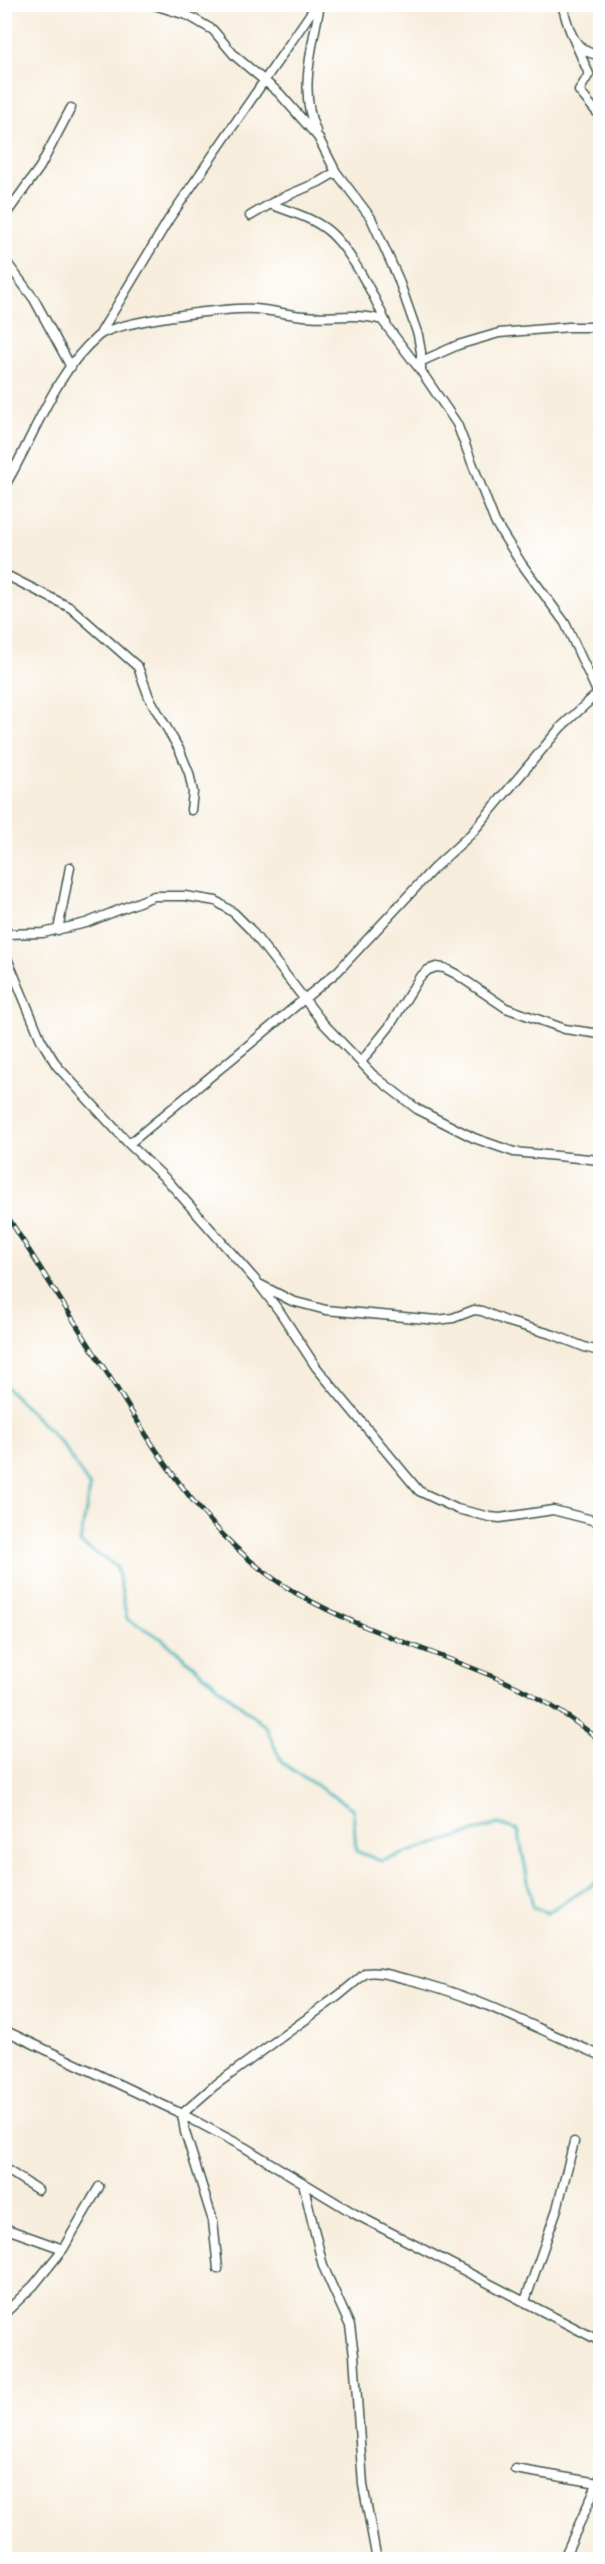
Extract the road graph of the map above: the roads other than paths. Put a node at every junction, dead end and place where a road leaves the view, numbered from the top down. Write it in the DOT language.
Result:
graph roads {
  1 [pos="151,4"];
  2 [pos="319,4"];
  3 [pos="562,4"];
  4 [pos="573,38"];
  5 [pos="600,55"];
  6 [pos="266,80"];
  7 [pos="71,108"];
  8 [pos="600,116"];
  9 [pos="318,137"];
  10 [pos="336,172"];
  11 [pos="270,204"];
  12 [pos="250,216"];
  13 [pos="4,217"];
  14 [pos="4,259"];
  15 [pos="387,324"];
  16 [pos="600,327"];
  17 [pos="100,334"];
  18 [pos="422,366"];
  19 [pos="71,367"];
  20 [pos="4,487"];
  21 [pos="4,574"];
  22 [pos="599,696"];
  23 [pos="191,810"];
  24 [pos="70,867"];
  25 [pos="58,930"];
  26 [pos="4,934"];
  27 [pos="4,951"];
  28 [pos="305,998"];
  29 [pos="600,1034"];
  30 [pos="361,1062"];
  31 [pos="129,1144"];
  32 [pos="600,1160"];
  33 [pos="257,1282"];
  34 [pos="600,1351"];
  35 [pos="600,1522"];
  36 [pos="4,2030"];
  37 [pos="600,2055"];
  38 [pos="182,2114"];
  39 [pos="574,2142"];
  40 [pos="4,2168"];
  41 [pos="303,2183"];
  42 [pos="99,2187"];
  43 [pos="38,2190"];
  44 [pos="4,2228"];
  45 [pos="63,2249"];
  46 [pos="218,2269"];
  47 [pos="525,2301"];
  48 [pos="4,2314"];
  49 [pos="600,2341"];
  50 [pos="515,2469"];
  51 [pos="599,2481"];
  52 [pos="377,2559"];
  53 [pos="563,2559"];
  1 -- 6 [label="street"];
  2 -- 6 [label="street"];
  2 -- 9 [label="street"];
  3 -- 4 [label="street"];
  4 -- 5 [label="street"];
  4 -- 8 [label="street"];
  6 -- 9 [label="street"];
  6 -- 17 [label="street"];
  7 -- 13 [label="street"];
  9 -- 10 [label="street"];
  10 -- 11 [label="street"];
  10 -- 18 [label="street"];
  11 -- 12 [label="street"];
  11 -- 15 [label="street"];
  14 -- 19 [label="street"];
  15 -- 17 [label="street"];
  15 -- 18 [label="street"];
  16 -- 18 [label="street"];
  17 -- 19 [label="street"];
  18 -- 22 [label="street"];
  19 -- 20 [label="street"];
  21 -- 23 [label="street"];
  22 -- 28 [label="street"];
  24 -- 25 [label="street"];
  25 -- 26 [label="street"];
  25 -- 28 [label="street"];
  27 -- 31 [label="street"];
  28 -- 30 [label="street"];
  28 -- 31 [label="street"];
  29 -- 30 [label="street"];
  30 -- 32 [label="street"];
  31 -- 33 [label="street"];
  33 -- 34 [label="street"];
  33 -- 35 [label="street"];
  36 -- 38 [label="street"];
  37 -- 38 [label="street"];
  38 -- 41 [label="street"];
  38 -- 46 [label="street"];
  39 -- 47 [label="street"];
  40 -- 43 [label="street"];
  41 -- 47 [label="street"];
  41 -- 52 [label="street"];
  42 -- 45 [label="street"];
  44 -- 45 [label="street"];
  45 -- 48 [label="street"];
  47 -- 49 [label="street"];
  50 -- 51 [label="street"];
  51 -- 53 [label="street"];
}
